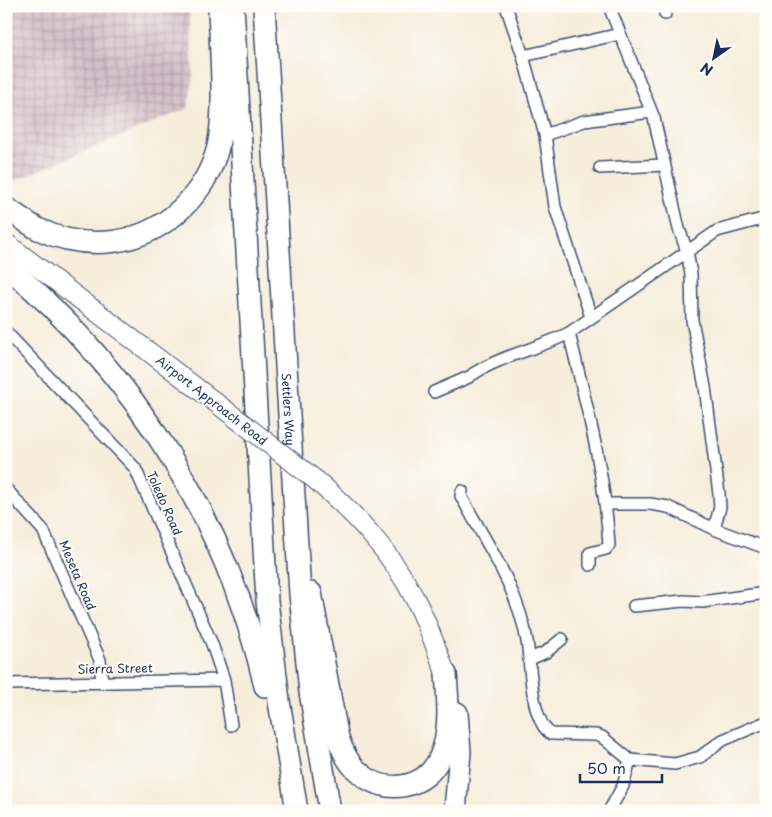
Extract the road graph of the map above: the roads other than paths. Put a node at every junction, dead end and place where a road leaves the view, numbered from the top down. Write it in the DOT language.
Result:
graph roads {
  1 [pos="219,6"];
  2 [pos="233,6"];
  3 [pos="264,6"];
  4 [pos="506,6"];
  5 [pos="609,6"];
  6 [pos="620,34"];
  7 [pos="523,56"];
  8 [pos="651,112"];
  9 [pos="545,135"];
  10 [pos="664,165"];
  11 [pos="600,168"];
  12 [pos="6,208"];
  13 [pos="766,218"];
  14 [pos="6,236"];
  15 [pos="6,243"];
  16 [pos="687,251"];
  17 [pos="6,266"];
  18 [pos="40,266"];
  19 [pos="591,317"];
  20 [pos="6,332"];
  21 [pos="569,333"];
  22 [pos="434,392"];
  23 [pos="292,486"];
  24 [pos="6,489"];
  25 [pos="462,491"];
  26 [pos="606,504"];
  27 [pos="714,530"];
  28 [pos="766,548"];
  29 [pos="590,565"];
  30 [pos="766,593"];
  31 [pos="634,606"];
  32 [pos="562,639"];
  33 [pos="530,659"];
  34 [pos="446,674"];
  35 [pos="224,680"];
  36 [pos="102,682"];
  37 [pos="6,684"];
  38 [pos="766,722"];
  39 [pos="231,725"];
  40 [pos="630,760"];
  41 [pos="297,811"];
  42 [pos="330,811"];
  43 [pos="455,811"];
  44 [pos="609,811"];
  1 -- 12 [label="highway"];
  2 -- 41 [label="highway"];
  3 -- 23 [label="highway, Settlers Way"];
  4 -- 7 [label="street"];
  5 -- 6 [label="street"];
  6 -- 7 [label="street"];
  6 -- 8 [label="street"];
  7 -- 9 [label="street"];
  8 -- 9 [label="street"];
  8 -- 10 [label="street"];
  9 -- 19 [label="street"];
  10 -- 11 [label="street"];
  10 -- 16 [label="street"];
  13 -- 16 [label="street"];
  14 -- 18 [label="main road, Airport Approach Road"];
  15 -- 18 [label="main road, Airport Approach Road"];
  16 -- 19 [label="street"];
  16 -- 27 [label="street"];
  17 -- 41 [label="highway"];
  18 -- 34 [label="main road, Airport Approach Road, bridge"];
  19 -- 21 [label="street"];
  20 -- 35 [label="street, Toledo Road"];
  21 -- 22 [label="street"];
  21 -- 26 [label="street"];
  23 -- 34 [label="highway"];
  23 -- 42 [label="highway, Settlers Way"];
  24 -- 36 [label="street, Meseta Road"];
  25 -- 33 [label="street"];
  26 -- 27 [label="street"];
  26 -- 29 [label="street"];
  27 -- 28 [label="street"];
  30 -- 31 [label="street"];
  32 -- 33 [label="street"];
  33 -- 40 [label="street"];
  34 -- 43 [label="highway"];
  35 -- 36 [label="street, Sierra Street"];
  35 -- 39 [label="street, Toledo Road"];
  36 -- 37 [label="street, Sierra Street"];
  38 -- 40 [label="street"];
  40 -- 44 [label="street"];
}
